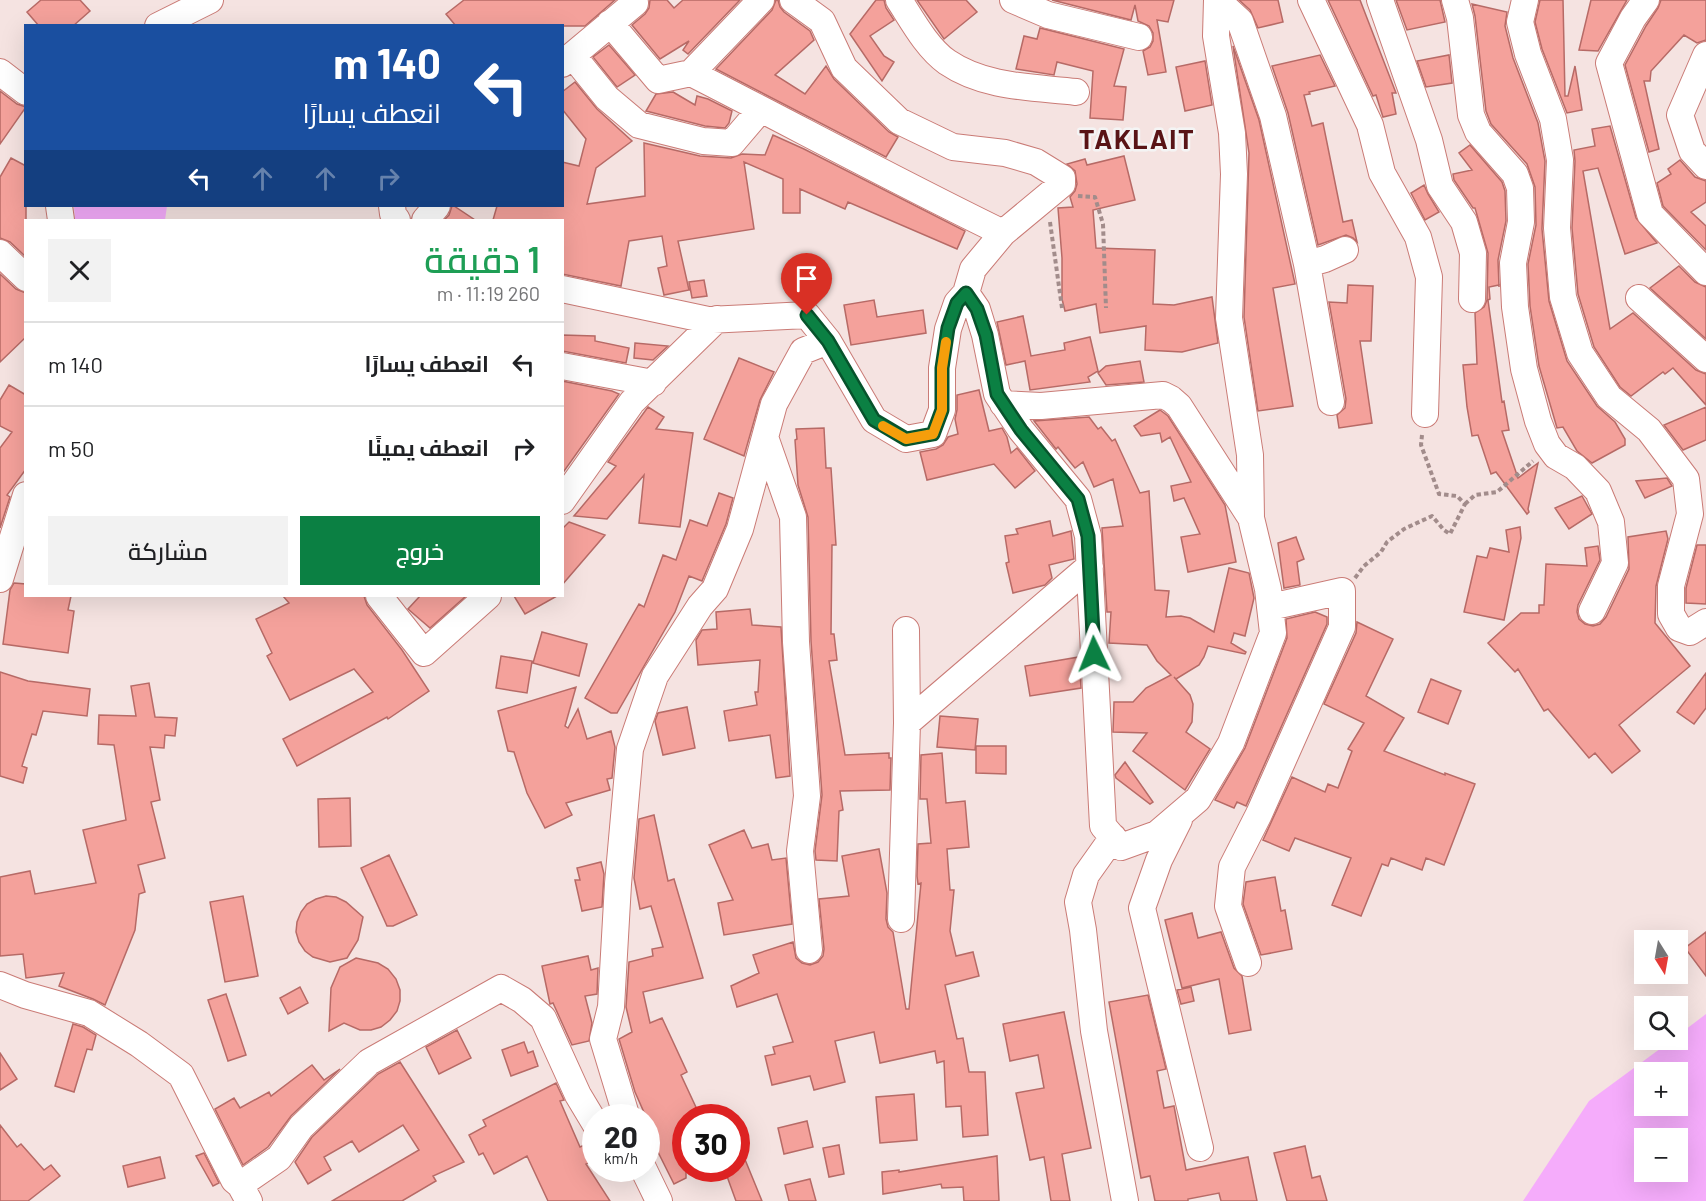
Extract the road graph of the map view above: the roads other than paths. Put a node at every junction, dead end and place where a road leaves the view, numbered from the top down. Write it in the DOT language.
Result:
graph roads {
  1 [pos="210,0"];
  2 [pos="761,0"];
  3 [pos="792,0"];
  4 [pos="899,0"];
  5 [pos="1013,0"];
  6 [pos="1311,0"];
  7 [pos="1380,0"];
  8 [pos="1455,0"];
  9 [pos="1525,0"];
  10 [pos="1647,0"];
  11 [pos="635,3"];
  12 [pos="610,23"];
  13 [pos="162,24"];
  14 [pos="1138,37"];
  15 [pos="1706,55"];
  16 [pos="568,60"];
  17 [pos="0,72"];
  18 [pos="691,73"];
  19 [pos="24,90"];
  20 [pos="1076,92"];
  21 [pos="761,109"];
  22 [pos="1706,166"];
  23 [pos="436,207"];
  24 [pos="426,219"];
  25 [pos="1003,233"];
  26 [pos="1345,250"];
  27 [pos="0,253"];
  28 [pos="1307,264"];
  29 [pos="1706,272"];
  30 [pos="24,276"];
  31 [pos="564,289"];
  32 [pos="966,293"];
  33 [pos="1639,298"];
  34 [pos="1473,299"];
  35 [pos="717,319"];
  36 [pos="828,341"];
  37 [pos="1706,359"];
  38 [pos="564,366"];
  39 [pos="652,383"];
  40 [pos="1331,402"];
  41 [pos="1003,404"];
  42 [pos="1425,414"];
  43 [pos="765,437"];
  44 [pos="564,498"];
  45 [pos="24,501"];
  46 [pos="1251,518"];
  47 [pos="1090,566"];
  48 [pos="0,579"];
  49 [pos="380,597"];
  50 [pos="487,597"];
  51 [pos="1270,607"];
  52 [pos="1592,611"];
  53 [pos="1706,622"];
  54 [pos="906,630"];
  55 [pos="907,723"];
  56 [pos="1183,812"];
  57 [pos="1113,837"];
  58 [pos="902,919"];
  59 [pos="808,950"];
  60 [pos="1248,963"];
  61 [pos="0,985"];
  62 [pos="583,1104"];
  63 [pos="623,1104"];
  64 [pos="1200,1148"];
  65 [pos="650,1182"];
  66 [pos="244,1193"];
  67 [pos="659,1201"];
  68 [pos="1125,1201"];
  1 -- 13 [label="street"];
  2 -- 18 [label="street"];
  3 -- 25 [label="street"];
  4 -- 20 [label="street"];
  5 -- 14 [label="street"];
  6 -- 42 [label="street"];
  7 -- 34 [label="street"];
  8 -- 52 [label="street"];
  9 -- 53 [label="street"];
  10 -- 29 [label="street"];
  11 -- 12 [label="street"];
  12 -- 16 [label="street"];
  12 -- 18 [label="street"];
  15 -- 22 [label="street"];
  16 -- 21 [label="street"];
  17 -- 19 [label="street"];
  18 -- 21 [label="street"];
  21 -- 25 [label="street"];
  23 -- 24 [label="street"];
  25 -- 32 [label="street"];
  26 -- 28 [label="street"];
  27 -- 30 [label="street"];
  28 -- 40 [label="street"];
  28 -- 46 [label="street"];
  31 -- 35 [label="street"];
  32 -- 36 [label="street"];
  32 -- 41 [label="street"];
  33 -- 37 [label="street"];
  35 -- 36 [label="street"];
  35 -- 39 [label="street"];
  36 -- 43 [label="street"];
  38 -- 39 [label="street"];
  39 -- 44 [label="street"];
  41 -- 46 [label="street"];
  41 -- 47 [label="street"];
  43 -- 59 [label="street"];
  43 -- 63 [label="street"];
  45 -- 48 [label="street"];
  46 -- 51 [label="street"];
  47 -- 55 [label="street"];
  47 -- 57 [label="street"];
  49 -- 50 [label="street"];
  51 -- 56 [label="street"];
  51 -- 60 [label="street"];
  54 -- 55 [label="street"];
  55 -- 58 [label="street"];
  56 -- 57 [label="street"];
  56 -- 64 [label="street"];
  57 -- 68 [label="street"];
  61 -- 66 [label="street"];
  62 -- 66 [label="street"];
  65 -- 67 [label="street"];
}
